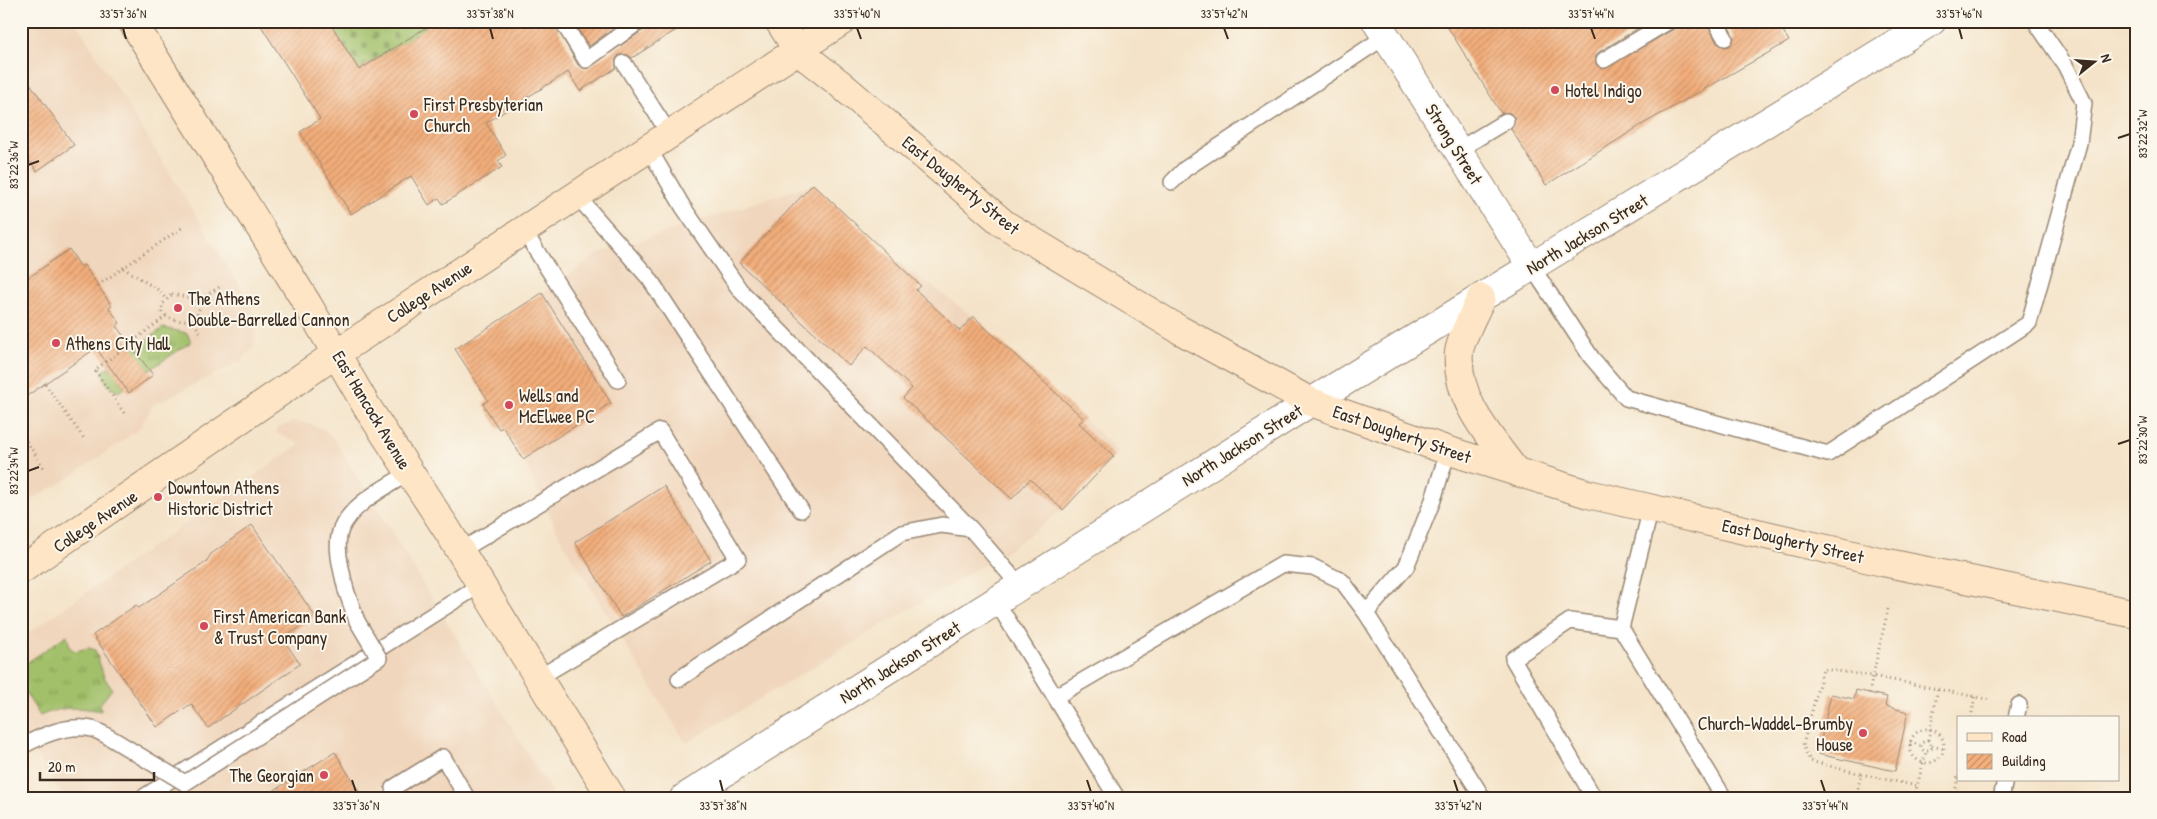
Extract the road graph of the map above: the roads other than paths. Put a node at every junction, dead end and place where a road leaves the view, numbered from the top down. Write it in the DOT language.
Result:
graph roads {
  1 [pos="132,21"];
  2 [pos="562,21"];
  3 [pos="640,21"];
  4 [pos="779,21"];
  5 [pos="842,21"];
  6 [pos="1669,21"];
  7 [pos="1715,21"];
  8 [pos="1932,21"];
  9 [pos="2035,21"];
  10 [pos="1381,28"];
  11 [pos="1725,38"];
  12 [pos="798,51"];
  13 [pos="1604,60"];
  14 [pos="624,63"];
  15 [pos="1506,120"];
  16 [pos="659,142"];
  17 [pos="1458,150"];
  18 [pos="1172,182"];
  19 [pos="577,196"];
  20 [pos="524,231"];
  21 [pos="1532,267"];
  22 [pos="1481,298"];
  23 [pos="337,353"];
  24 [pos="618,380"];
  25 [pos="1310,402"];
  26 [pos="1448,451"];
  27 [pos="410,472"];
  28 [pos="1516,472"];
  29 [pos="1651,508"];
  30 [pos="801,510"];
  31 [pos="971,529"];
  32 [pos="460,551"];
  33 [pos="21,570"];
  34 [pos="480,584"];
  35 [pos="1020,586"];
  36 [pos="996,601"];
  37 [pos="1366,613"];
  38 [pos="2136,614"];
  39 [pos="1621,628"];
  40 [pos="538,678"];
  41 [pos="679,679"];
  42 [pos="1055,697"];
  43 [pos="21,747"];
  44 [pos="2005,782"];
  45 [pos="393,788"];
  46 [pos="142,798"];
  47 [pos="467,798"];
  48 [pos="612,798"];
  49 [pos="684,798"];
  50 [pos="1117,798"];
  51 [pos="1483,798"];
  52 [pos="1594,798"];
  53 [pos="1724,798"];
  54 [pos="2004,798"];
  1 -- 23 [label="street, East Hancock Avenue"];
  2 -- 3 [label="lane"];
  4 -- 12 [label="street, East Dougherty Street"];
  5 -- 12 [label="street, College Avenue"];
  6 -- 13 [label="lane"];
  7 -- 11 [label="lane"];
  8 -- 21 [label="street, North Jackson Street"];
  9 -- 21 [label="lane"];
  10 -- 17 [label="street, Strong Street"];
  10 -- 18 [label="lane"];
  12 -- 16 [label="street, College Avenue"];
  12 -- 25 [label="street, East Dougherty Street"];
  14 -- 16 [label="lane"];
  15 -- 17 [label="lane"];
  16 -- 19 [label="street, College Avenue"];
  16 -- 31 [label="lane"];
  17 -- 21 [label="street, Strong Street"];
  19 -- 20 [label="street, College Avenue"];
  19 -- 30 [label="lane"];
  20 -- 23 [label="street, College Avenue"];
  20 -- 24 [label="lane"];
  21 -- 22 [label="street, North Jackson Street"];
  22 -- 25 [label="street, North Jackson Street"];
  22 -- 28 [label="street"];
  23 -- 27 [label="street, East Hancock Avenue"];
  23 -- 33 [label="street, College Avenue"];
  25 -- 26 [label="street, East Dougherty Street"];
  25 -- 35 [label="street, North Jackson Street"];
  26 -- 28 [label="street, East Dougherty Street"];
  26 -- 37 [label="lane"];
  27 -- 32 [label="street, East Hancock Avenue"];
  27 -- 43 [label="lane, bridge"];
  28 -- 29 [label="street, East Dougherty Street"];
  29 -- 38 [label="street, East Dougherty Street"];
  29 -- 39 [label="lane"];
  31 -- 35 [label="lane"];
  31 -- 41 [label="lane"];
  32 -- 34 [label="street, East Hancock Avenue"];
  32 -- 40 [label="lane"];
  34 -- 40 [label="street, East Hancock Avenue"];
  34 -- 46 [label="lane"];
  35 -- 36 [label="street, North Jackson Street"];
  36 -- 42 [label="lane"];
  36 -- 49 [label="street, North Jackson Street"];
  37 -- 42 [label="lane"];
  37 -- 51 [label="lane"];
  39 -- 52 [label="lane"];
  39 -- 53 [label="lane"];
  40 -- 48 [label="street, East Hancock Avenue"];
  42 -- 50 [label="lane"];
  44 -- 54 [label="lane"];
  45 -- 47 [label="lane"];
}
